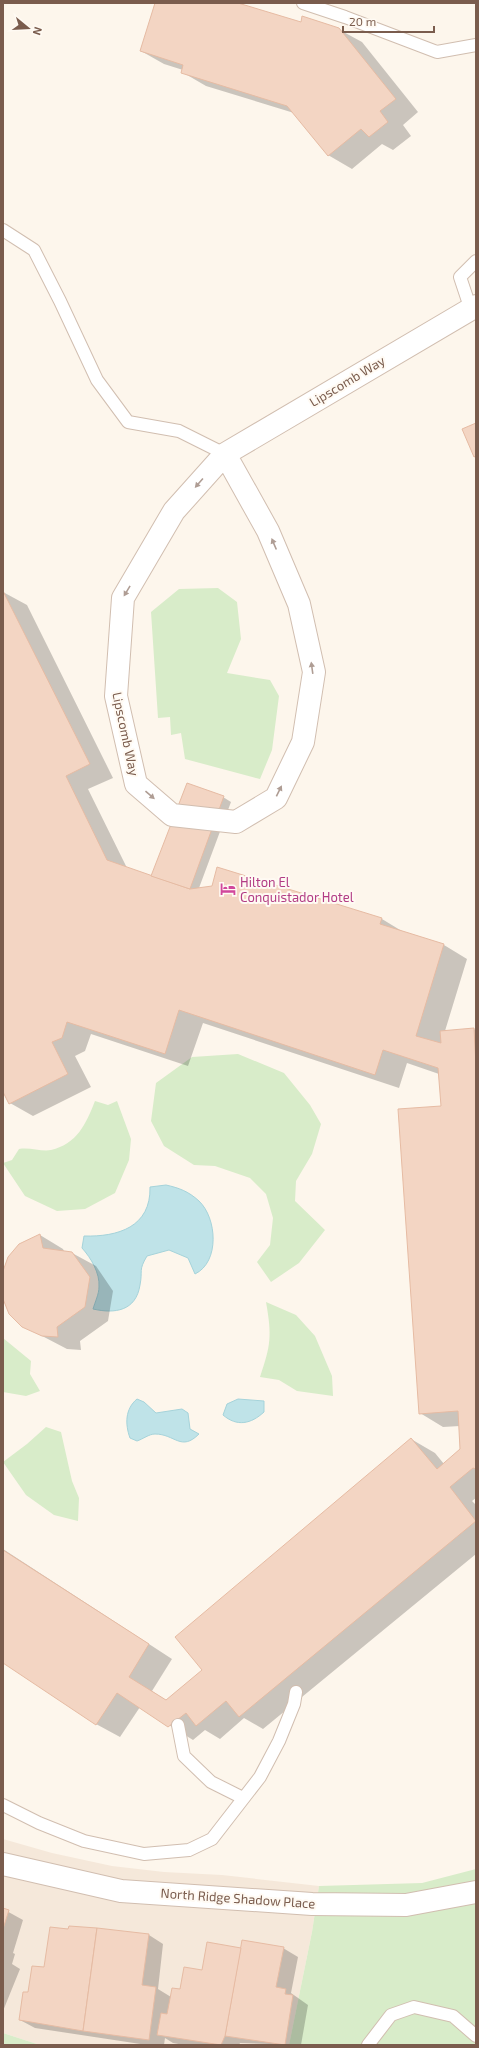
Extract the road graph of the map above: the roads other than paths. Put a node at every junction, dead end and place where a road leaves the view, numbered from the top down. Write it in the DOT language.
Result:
graph roads {
  1 [pos="303,3"];
  2 [pos="476,45"];
  3 [pos="3,230"];
  4 [pos="476,261"];
  5 [pos="474,309"];
  6 [pos="225,454"];
  7 [pos="296,1692"];
  8 [pos="178,1725"];
  9 [pos="243,1798"];
  10 [pos="3,1805"];
  11 [pos="3,1864"];
  12 [pos="476,1892"];
  13 [pos="476,2036"];
  14 [pos="368,2045"];
  1 -- 2 [label="lane"];
  3 -- 6 [label="lane"];
  4 -- 5 [label="lane"];
  5 -- 6 [label="street, Lipscomb Way"];
  6 -- 6 [label="street, Lipscomb Way, one-way"];
  7 -- 9 [label="lane"];
  8 -- 9 [label="lane"];
  9 -- 10 [label="lane"];
  11 -- 12 [label="street, North Ridge Shadow Place"];
  13 -- 14 [label="lane"];
}
